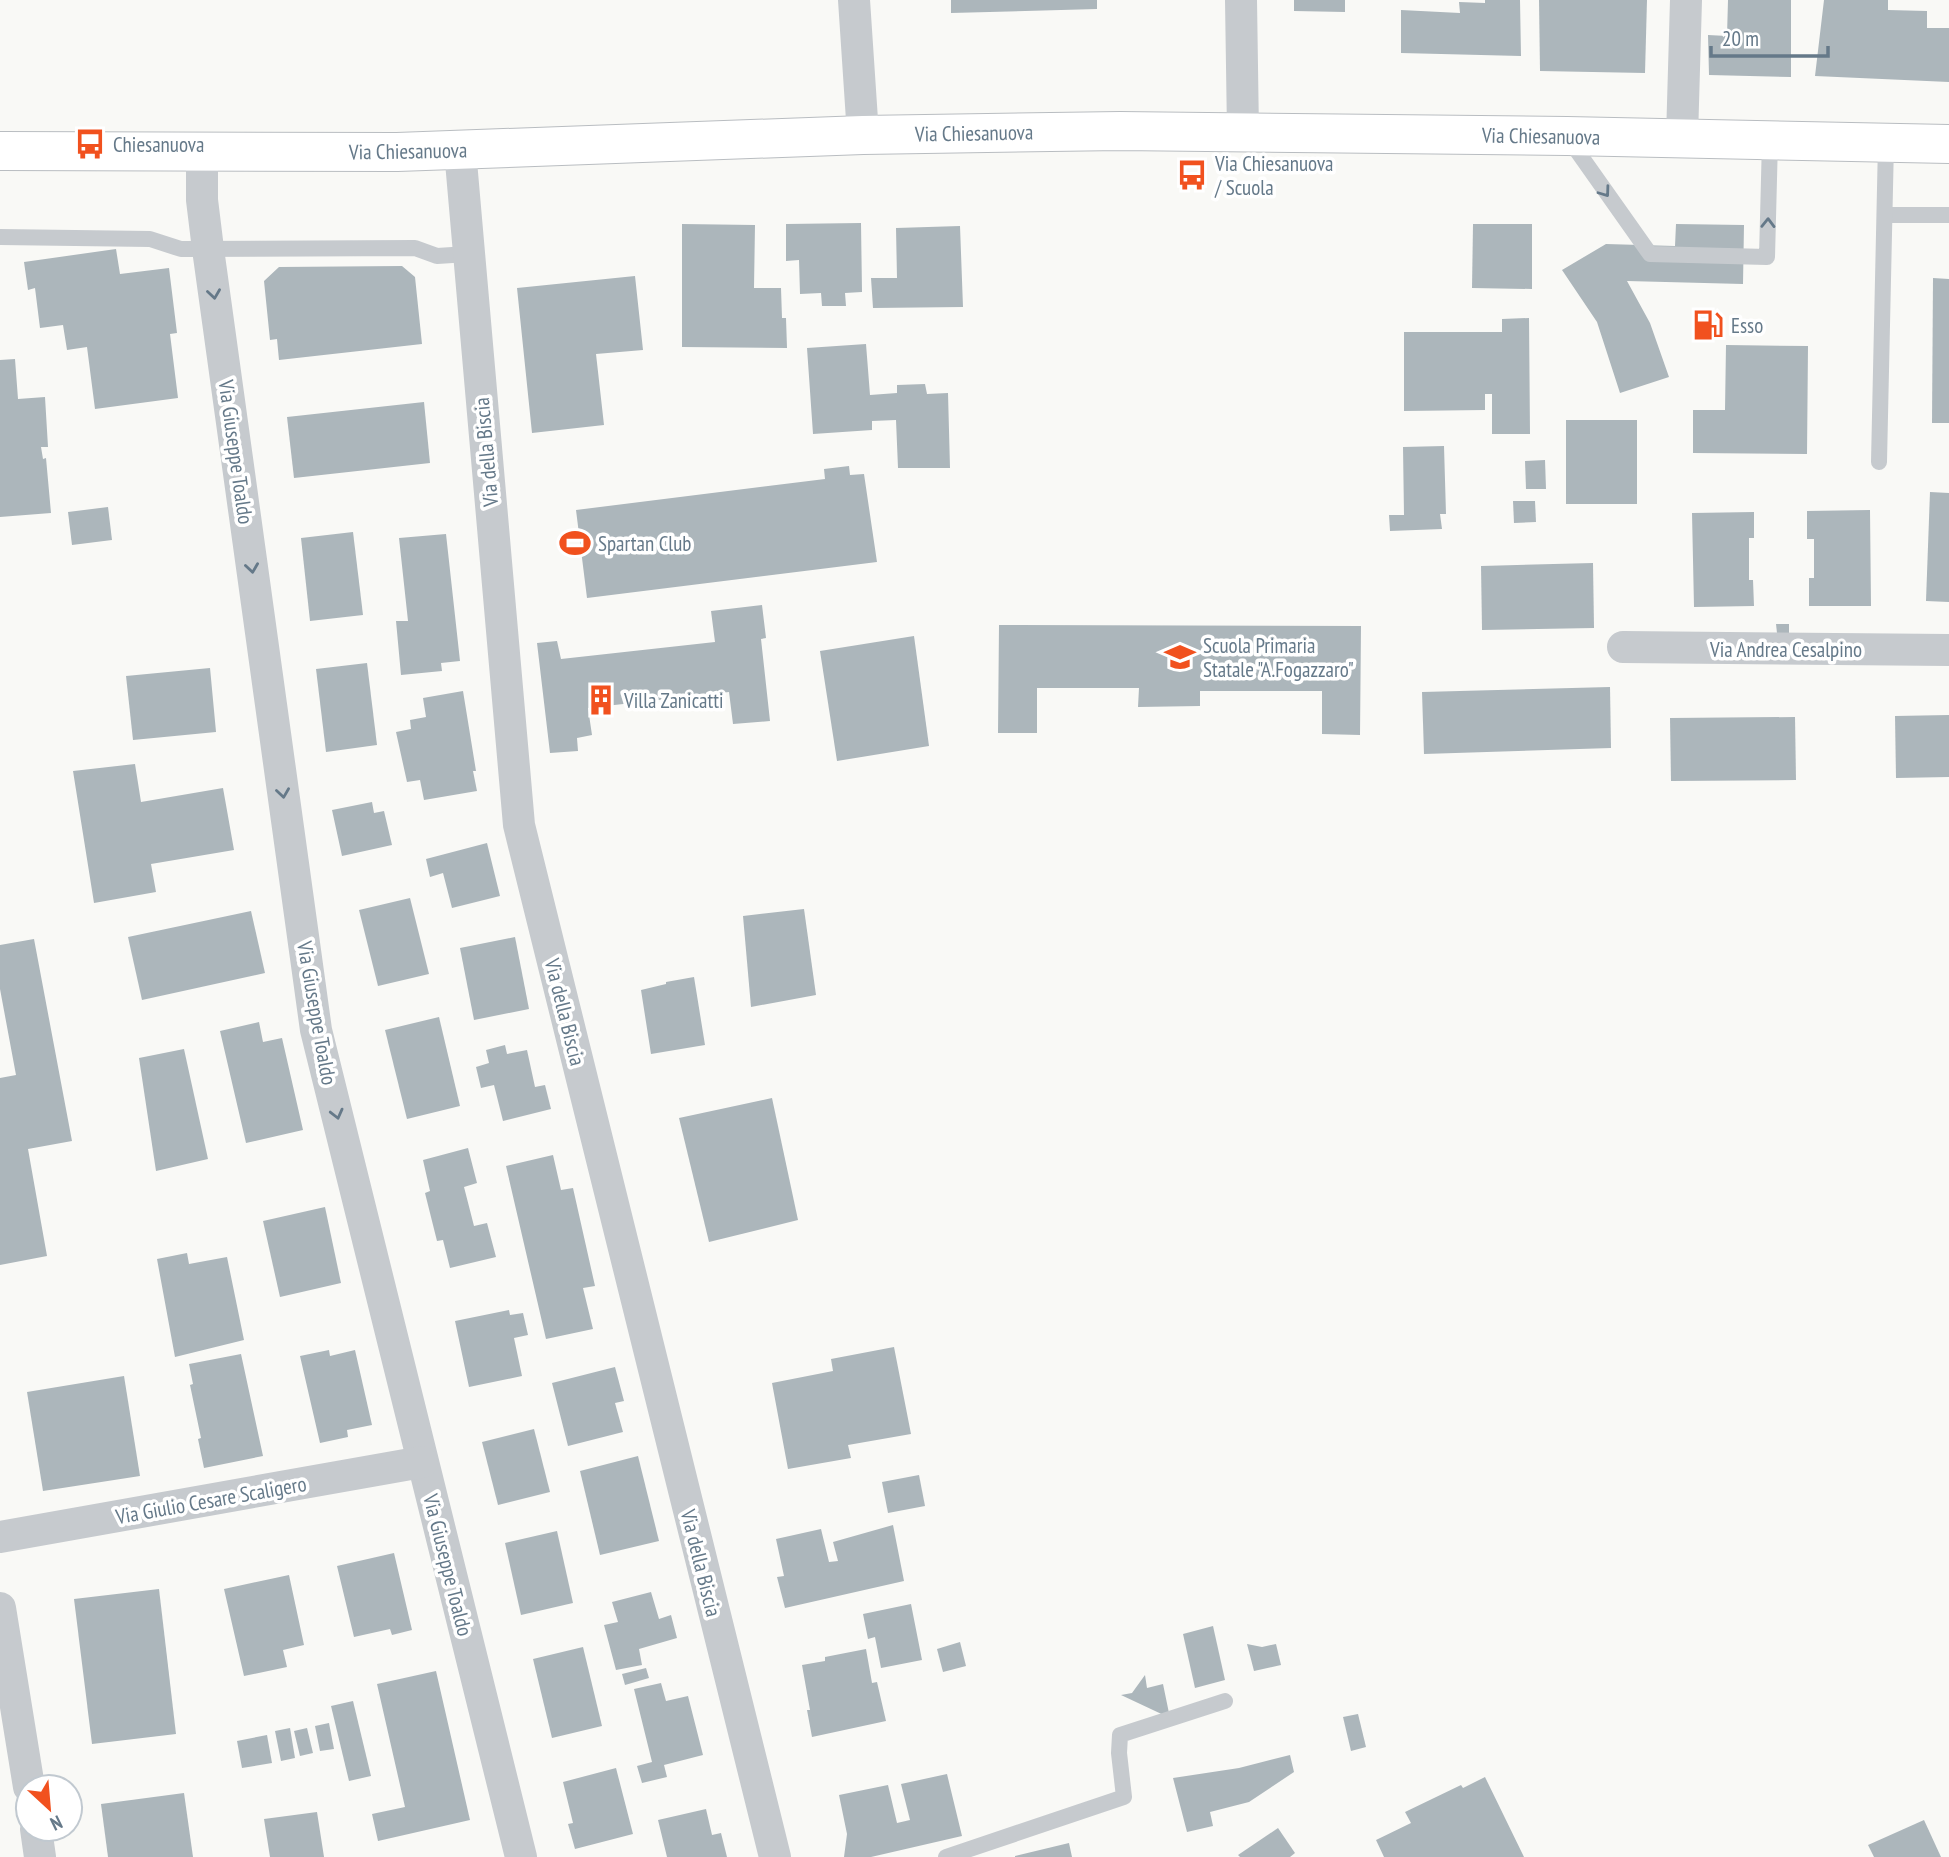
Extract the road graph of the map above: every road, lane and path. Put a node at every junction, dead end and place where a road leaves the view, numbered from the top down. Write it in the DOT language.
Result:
graph roads {
  1 [pos="855,0"];
  2 [pos="1241,0"];
  3 [pos="1686,0"];
  4 [pos="1243,132"];
  5 [pos="863,135"];
  6 [pos="1567,136"];
  7 [pos="1682,138"];
  8 [pos="1770,140"];
  9 [pos="1886,143"];
  10 [pos="1949,144"];
  11 [pos="460,150"];
  12 [pos="0,152"];
  13 [pos="202,153"];
  14 [pos="1885,215"];
  15 [pos="1949,215"];
  16 [pos="0,237"];
  17 [pos="208,249"];
  18 [pos="468,254"];
  19 [pos="1879,462"];
  20 [pos="1623,647"];
  21 [pos="1949,650"];
  22 [pos="422,1462"];
  23 [pos="0,1537"];
  24 [pos="0,1608"];
  25 [pos="1225,1702"];
  26 [pos="27,1773"];
  27 [pos="521,1857"];
  28 [pos="775,1857"];
  29 [pos="946,1857"];
  1 -- 5 [label="street"];
  2 -- 4 [label="street"];
  3 -- 7 [label="street"];
  4 -- 5 [label="main road, Via Chiesanuova"];
  4 -- 6 [label="main road, Via Chiesanuova"];
  5 -- 11 [label="main road, Via Chiesanuova"];
  6 -- 7 [label="main road, Via Chiesanuova"];
  6 -- 8 [label="lane, one-way"];
  7 -- 8 [label="main road, Via Chiesanuova"];
  8 -- 9 [label="main road, Via Chiesanuova"];
  9 -- 10 [label="main road, Via Chiesanuova"];
  9 -- 14 [label="lane"];
  11 -- 13 [label="main road, Via Chiesanuova"];
  11 -- 18 [label="street, Via della Biscia"];
  12 -- 13 [label="main road, Via Chiesanuova"];
  13 -- 17 [label="street, Via Giuseppe Toaldo"];
  14 -- 15 [label="lane"];
  14 -- 19 [label="lane"];
  16 -- 17 [label="lane"];
  17 -- 18 [label="lane"];
  17 -- 22 [label="street, Via Giuseppe Toaldo, one-way"];
  18 -- 28 [label="street, Via della Biscia"];
  20 -- 21 [label="street, Via Andrea Cesalpino"];
  22 -- 23 [label="street, Via Giulio Cesare Scaligero"];
  22 -- 27 [label="street, Via Giuseppe Toaldo"];
  24 -- 26 [label="street"];
  25 -- 29 [label="lane"];
}
